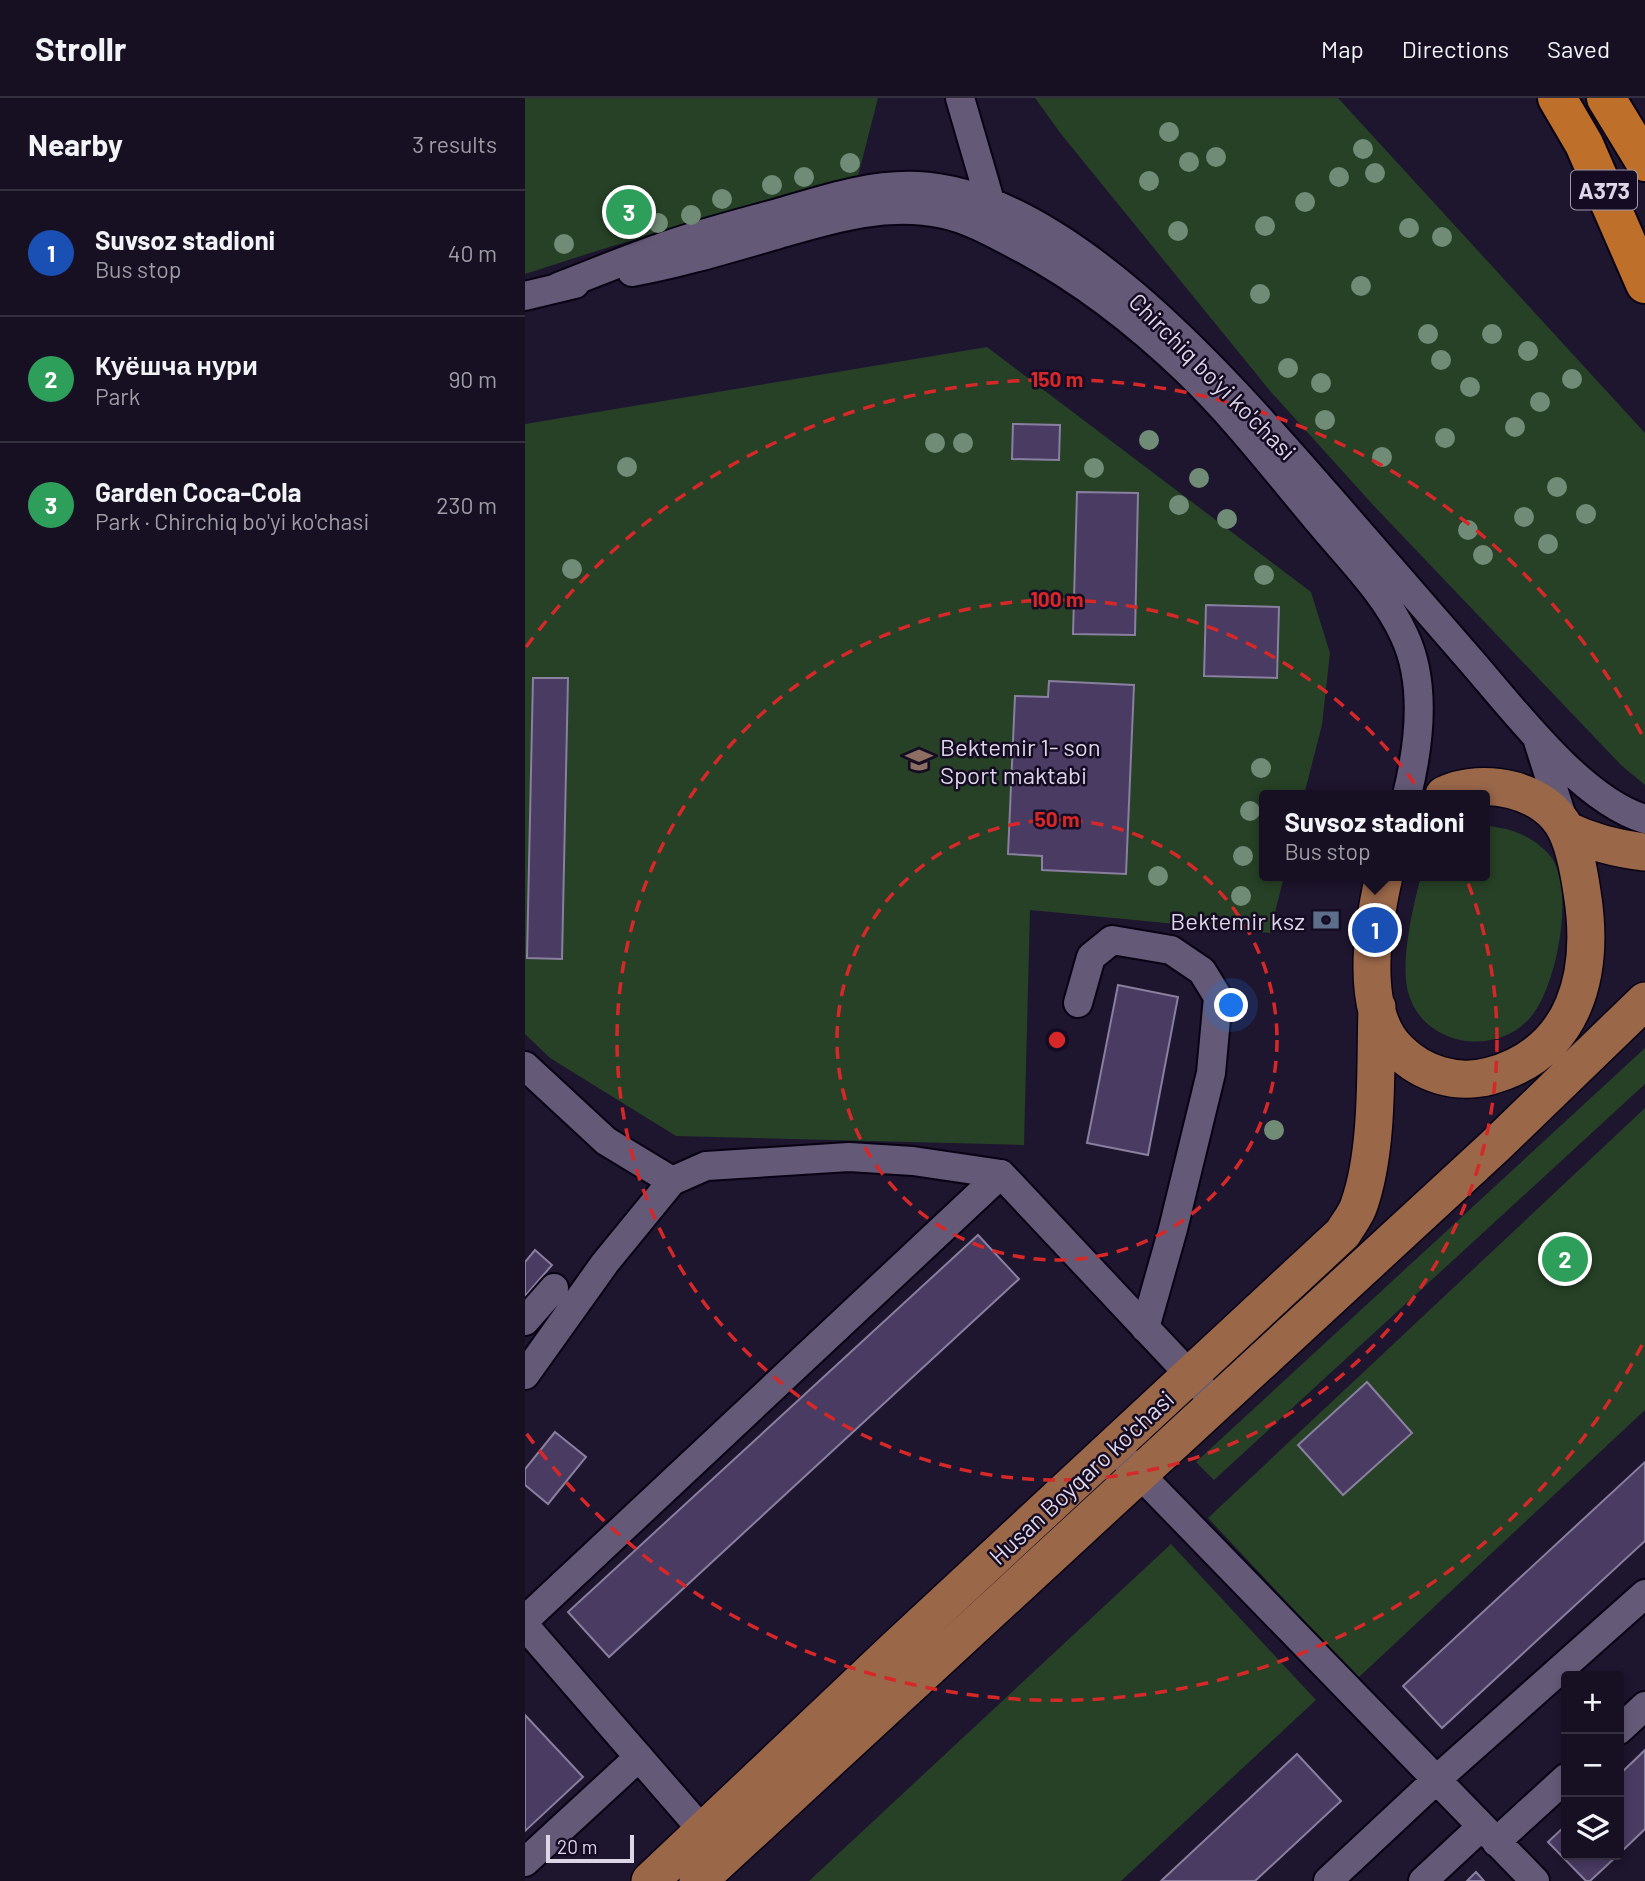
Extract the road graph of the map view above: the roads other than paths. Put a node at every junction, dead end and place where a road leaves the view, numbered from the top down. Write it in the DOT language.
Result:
graph roads {
  1 [pos="960,98"];
  2 [pos="1557,98"];
  3 [pos="1606,98"];
  4 [pos="1645,162"];
  5 [pos="990,201"];
  6 [pos="989,231"];
  7 [pos="1645,284"];
  8 [pos="558,287"];
  9 [pos="525,296"];
  10 [pos="1536,735"];
  11 [pos="1408,790"];
  12 [pos="1462,790"];
  13 [pos="1645,819"];
  14 [pos="1566,830"];
  15 [pos="1645,852"];
  16 [pos="1383,881"];
  17 [pos="1645,983"];
  18 [pos="1645,1001"];
  19 [pos="1078,1003"];
  20 [pos="1377,1007"];
  21 [pos="1551,1042"];
  22 [pos="525,1066"];
  23 [pos="1495,1146"];
  24 [pos="1001,1174"];
  25 [pos="672,1181"];
  26 [pos="554,1287"];
  27 [pos="525,1321"];
  28 [pos="1145,1328"];
  29 [pos="525,1375"];
  30 [pos="1190,1376"];
  31 [pos="1215,1402"];
  32 [pos="1114,1447"];
  33 [pos="1139,1473"];
  34 [pos="1645,1594"];
  35 [pos="525,1620"];
  36 [pos="525,1626"];
  37 [pos="1645,1706"];
  38 [pos="1624,1725"];
  39 [pos="639,1757"];
  40 [pos="1436,1780"];
  41 [pos="1561,1782"];
  42 [pos="1489,1835"];
  43 [pos="714,1844"];
  44 [pos="525,1862"];
  45 [pos="650,1881"];
  46 [pos="698,1881"];
  47 [pos="1328,1881"];
  48 [pos="1423,1881"];
  49 [pos="1535,1881"];
  1 -- 5 [label="street"];
  2 -- 7 [label="highway, A373"];
  3 -- 4 [label="highway, A373"];
  5 -- 6 [label="street"];
  5 -- 8 [label="street, Chirchiq bo'yi ko'chasi"];
  5 -- 10 [label="street, Chirchiq bo'yi ko'chasi"];
  6 -- 8 [label="street, Chirchiq bo'yi ko'chasi"];
  6 -- 11 [label="street, Chirchiq bo'yi ko'chasi"];
  8 -- 9 [label="street, Chirchiq bo'yi ko'chasi"];
  10 -- 13 [label="street, Chirchiq bo'yi ko'chasi"];
  10 -- 14 [label="street, Chirchiq bo'yi ko'chasi"];
  12 -- 14 [label="main road, Husan Boyqaro ko'chasi"];
  14 -- 15 [label="main road, Husan Boyqaro ko'chasi"];
  14 -- 21 [label="main road, Husan Boyqaro ko'chasi"];
  16 -- 20 [label="main road, Husan Boyqaro ko'chasi"];
  17 -- 21 [label="main road, Husan Boyqaro ko'chasi"];
  18 -- 23 [label="main road, Husan Boyqaro ko'chasi"];
  19 -- 28 [label="street"];
  20 -- 21 [label="main road, Husan Boyqaro ko'chasi"];
  20 -- 30 [label="main road, Husan Boyqaro ko'chasi"];
  21 -- 23 [label="main road, Husan Boyqaro ko'chasi"];
  22 -- 25 [label="street"];
  23 -- 31 [label="main road, Husan Boyqaro ko'chasi"];
  24 -- 25 [label="street"];
  24 -- 28 [label="street"];
  24 -- 35 [label="street"];
  25 -- 29 [label="street"];
  26 -- 27 [label="street"];
  28 -- 30 [label="street"];
  30 -- 31 [label="street"];
  30 -- 32 [label="main road, Husan Boyqaro ko'chasi"];
  31 -- 33 [label="main road, Husan Boyqaro ko'chasi"];
  32 -- 33 [label="street"];
  32 -- 43 [label="main road, Husan Boyqaro ko'chasi"];
  33 -- 40 [label="street"];
  33 -- 43 [label="main road, Husan Boyqaro ko'chasi"];
  34 -- 40 [label="street"];
  36 -- 39 [label="street"];
  37 -- 38 [label="street"];
  39 -- 43 [label="street"];
  39 -- 44 [label="street"];
  40 -- 42 [label="street"];
  40 -- 47 [label="street"];
  41 -- 42 [label="street"];
  42 -- 48 [label="street"];
  42 -- 49 [label="street"];
  43 -- 45 [label="main road, Husan Boyqaro ko'chasi"];
  43 -- 46 [label="main road, Husan Boyqaro ko'chasi"];
}
